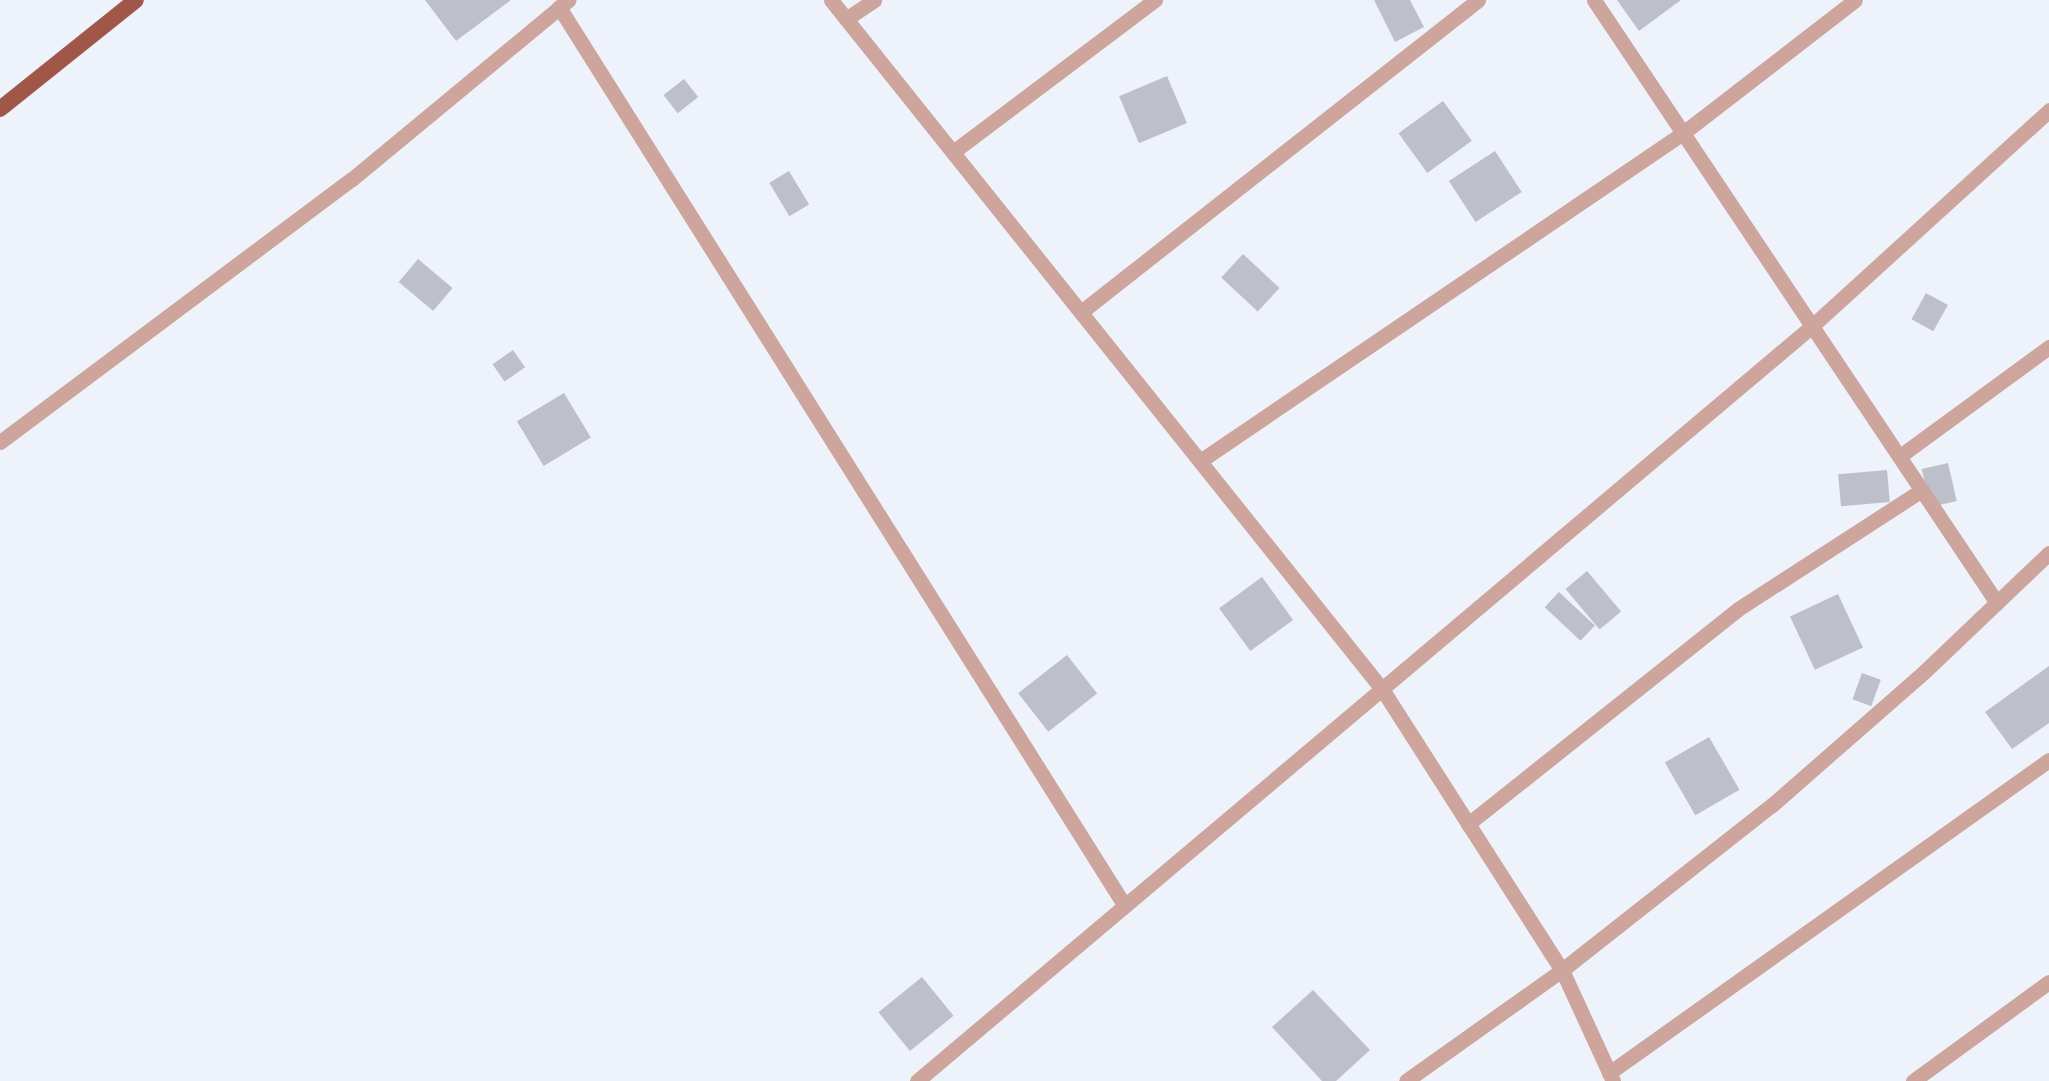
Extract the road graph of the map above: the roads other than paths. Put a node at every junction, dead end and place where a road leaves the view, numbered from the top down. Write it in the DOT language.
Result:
graph roads {
  1 [pos="136,0"];
  2 [pos="831,0"];
  3 [pos="874,0"];
  4 [pos="1155,0"];
  5 [pos="1479,0"];
  6 [pos="1594,0"];
  7 [pos="1855,0"];
  8 [pos="563,4"];
  9 [pos="846,19"];
  10 [pos="2,104"];
  11 [pos="2049,110"];
  12 [pos="1683,133"];
  13 [pos="953,152"];
  14 [pos="1080,312"];
  15 [pos="1812,326"];
  16 [pos="2049,347"];
  17 [pos="0,442"];
  18 [pos="1900,456"];
  19 [pos="1200,460"];
  20 [pos="1922,490"];
  21 [pos="2049,553"];
  22 [pos="1997,603"];
  23 [pos="1382,689"];
  24 [pos="2049,760"];
  25 [pos="1468,825"];
  26 [pos="1125,906"];
  27 [pos="1562,970"];
  28 [pos="2049,982"];
  29 [pos="1611,1077"];
  30 [pos="917,1081"];
  31 [pos="1406,1081"];
  32 [pos="1913,1081"];
  1 -- 10 [label="highway"];
  2 -- 9 [label="street"];
  3 -- 9 [label="street"];
  4 -- 13 [label="street"];
  5 -- 14 [label="street"];
  6 -- 12 [label="street"];
  7 -- 12 [label="street"];
  8 -- 17 [label="street"];
  8 -- 26 [label="street"];
  9 -- 13 [label="street"];
  11 -- 15 [label="street"];
  12 -- 15 [label="street"];
  12 -- 19 [label="street"];
  13 -- 14 [label="street"];
  14 -- 19 [label="street"];
  15 -- 18 [label="street"];
  15 -- 23 [label="street"];
  16 -- 18 [label="street"];
  18 -- 20 [label="street"];
  19 -- 23 [label="street"];
  20 -- 22 [label="street"];
  20 -- 25 [label="street"];
  21 -- 22 [label="street"];
  22 -- 27 [label="street"];
  23 -- 25 [label="street"];
  23 -- 26 [label="street"];
  24 -- 29 [label="street"];
  25 -- 27 [label="street"];
  26 -- 30 [label="street"];
  27 -- 29 [label="street"];
  27 -- 31 [label="street"];
  28 -- 32 [label="street"];
}
